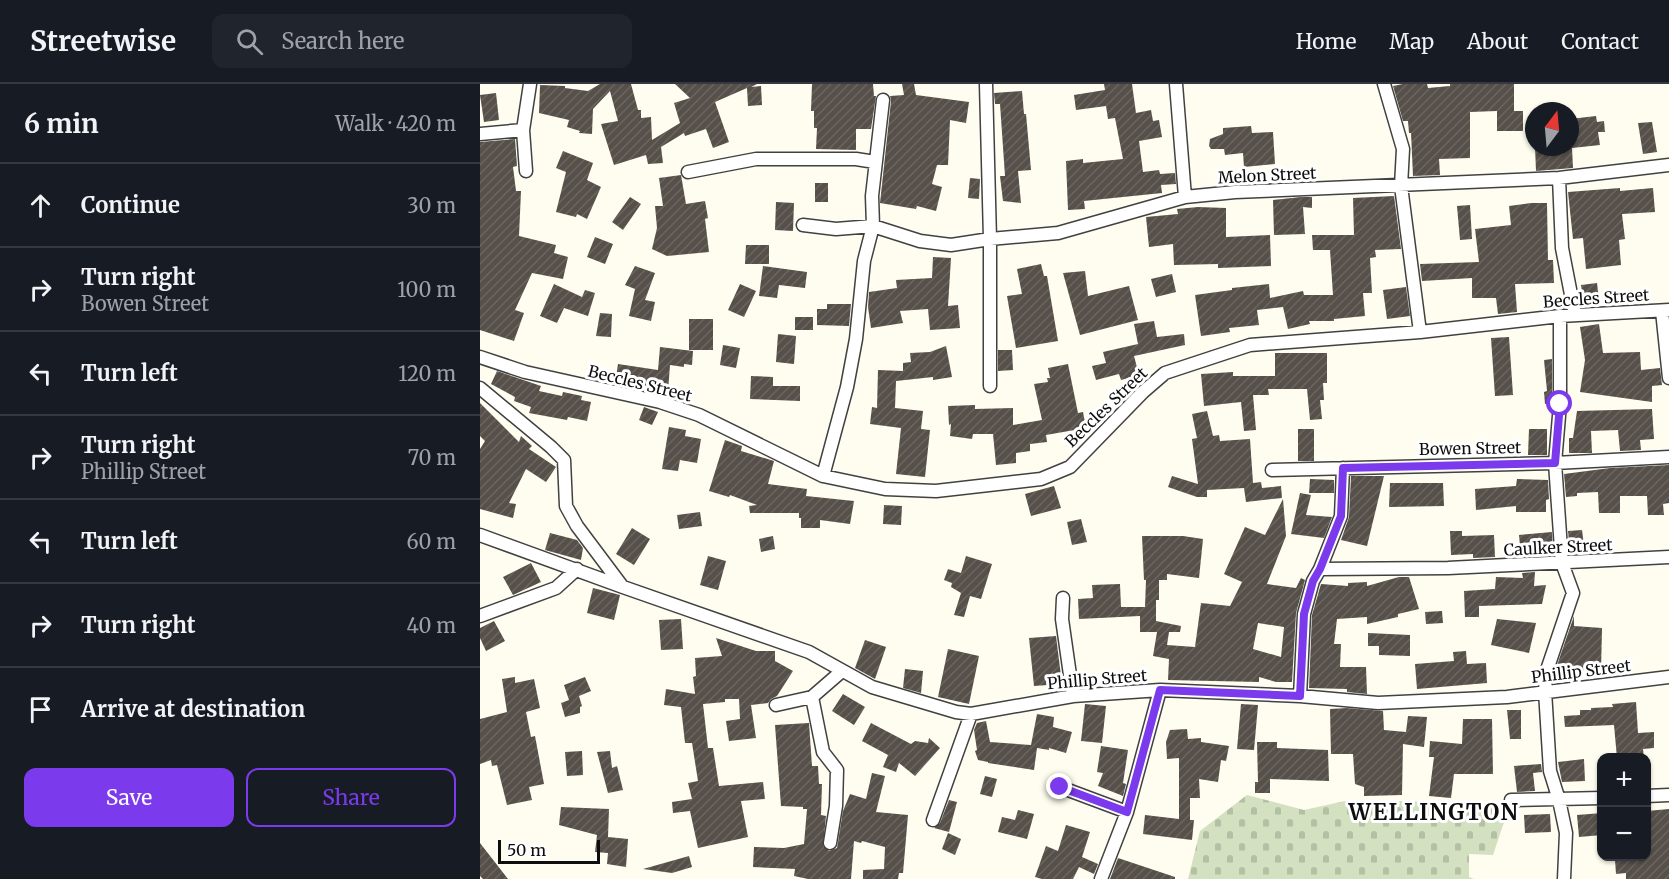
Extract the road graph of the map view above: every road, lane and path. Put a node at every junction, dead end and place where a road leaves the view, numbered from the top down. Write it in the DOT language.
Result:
graph roads {
  1 [pos="530,84"];
  2 [pos="986,84"];
  3 [pos="1176,84"];
  4 [pos="1384,84"];
  5 [pos="883,100"];
  6 [pos="524,130"];
  7 [pos="480,134"];
  8 [pos="875,162"];
  9 [pos="1669,165"];
  10 [pos="526,171"];
  11 [pos="688,172"];
  12 [pos="1559,178"];
  13 [pos="1401,186"];
  14 [pos="1185,197"];
  15 [pos="803,225"];
  16 [pos="873,226"];
  17 [pos="990,239"];
  18 [pos="1666,311"];
  19 [pos="1575,315"];
  20 [pos="1560,316"];
  21 [pos="1420,332"];
  22 [pos="480,357"];
  23 [pos="1669,378"];
  24 [pos="990,386"];
  25 [pos="480,388"];
  26 [pos="1669,457"];
  27 [pos="1555,463"];
  28 [pos="1343,468"];
  29 [pos="1272,470"];
  30 [pos="823,476"];
  31 [pos="480,535"];
  32 [pos="1669,557"];
  33 [pos="1562,563"];
  34 [pos="577,569"];
  35 [pos="1320,569"];
  36 [pos="622,587"];
  37 [pos="1063,598"];
  38 [pos="480,616"];
  39 [pos="842,671"];
  40 [pos="1669,678"];
  41 [pos="1160,690"];
  42 [pos="1545,691"];
  43 [pos="1073,696"];
  44 [pos="1300,696"];
  45 [pos="812,697"];
  46 [pos="776,705"];
  47 [pos="971,714"];
  48 [pos="1060,787"];
  49 [pos="1669,795"];
  50 [pos="1651,796"];
  51 [pos="1597,798"];
  52 [pos="1511,800"];
  53 [pos="1559,800"];
  54 [pos="1127,812"];
  55 [pos="933,820"];
  56 [pos="830,843"];
  57 [pos="1101,879"];
  58 [pos="1564,879"];
  1 -- 6 [label="street"];
  2 -- 17 [label="street"];
  3 -- 14 [label="street"];
  4 -- 13 [label="street"];
  5 -- 8 [label="street"];
  6 -- 7 [label="street"];
  6 -- 10 [label="street"];
  8 -- 11 [label="street"];
  8 -- 16 [label="street"];
  9 -- 12 [label="street, Melon Street"];
  12 -- 13 [label="street, Melon Street"];
  12 -- 19 [label="street"];
  13 -- 14 [label="street, Melon Street"];
  13 -- 21 [label="street"];
  14 -- 17 [label="street, Melon Street"];
  15 -- 16 [label="street"];
  16 -- 17 [label="street, Melon Street"];
  16 -- 30 [label="street"];
  17 -- 24 [label="street"];
  18 -- 19 [label="street, Beccles Street"];
  18 -- 23 [label="street"];
  19 -- 20 [label="street, Beccles Street"];
  20 -- 21 [label="street, Beccles Street"];
  20 -- 27 [label="street"];
  21 -- 30 [label="street, Beccles Street"];
  22 -- 30 [label="street, Beccles Street"];
  25 -- 36 [label="street"];
  26 -- 27 [label="street, Bowen Street"];
  27 -- 28 [label="street, Bowen Street"];
  27 -- 33 [label="street"];
  28 -- 29 [label="street, Bowen Street"];
  28 -- 35 [label="street"];
  31 -- 34 [label="street, Phillip Street"];
  32 -- 33 [label="street, Caulker Street"];
  33 -- 35 [label="street, Caulker Street"];
  33 -- 42 [label="street"];
  34 -- 36 [label="street, Phillip Street"];
  34 -- 38 [label="street"];
  35 -- 44 [label="street"];
  36 -- 39 [label="street, Phillip Street"];
  37 -- 43 [label="street"];
  39 -- 45 [label="street"];
  39 -- 47 [label="street, Phillip Street"];
  40 -- 42 [label="street, Phillip Street"];
  41 -- 43 [label="street, Phillip Street"];
  41 -- 44 [label="street, Phillip Street"];
  41 -- 54 [label="street"];
  42 -- 44 [label="street, Phillip Street"];
  42 -- 53 [label="street"];
  43 -- 47 [label="street, Phillip Street"];
  45 -- 46 [label="street"];
  45 -- 56 [label="street"];
  47 -- 55 [label="street"];
  48 -- 54 [label="street"];
  49 -- 50 [label="street"];
  51 -- 53 [label="street"];
  52 -- 53 [label="street"];
  53 -- 58 [label="street"];
  54 -- 57 [label="street"];
}
